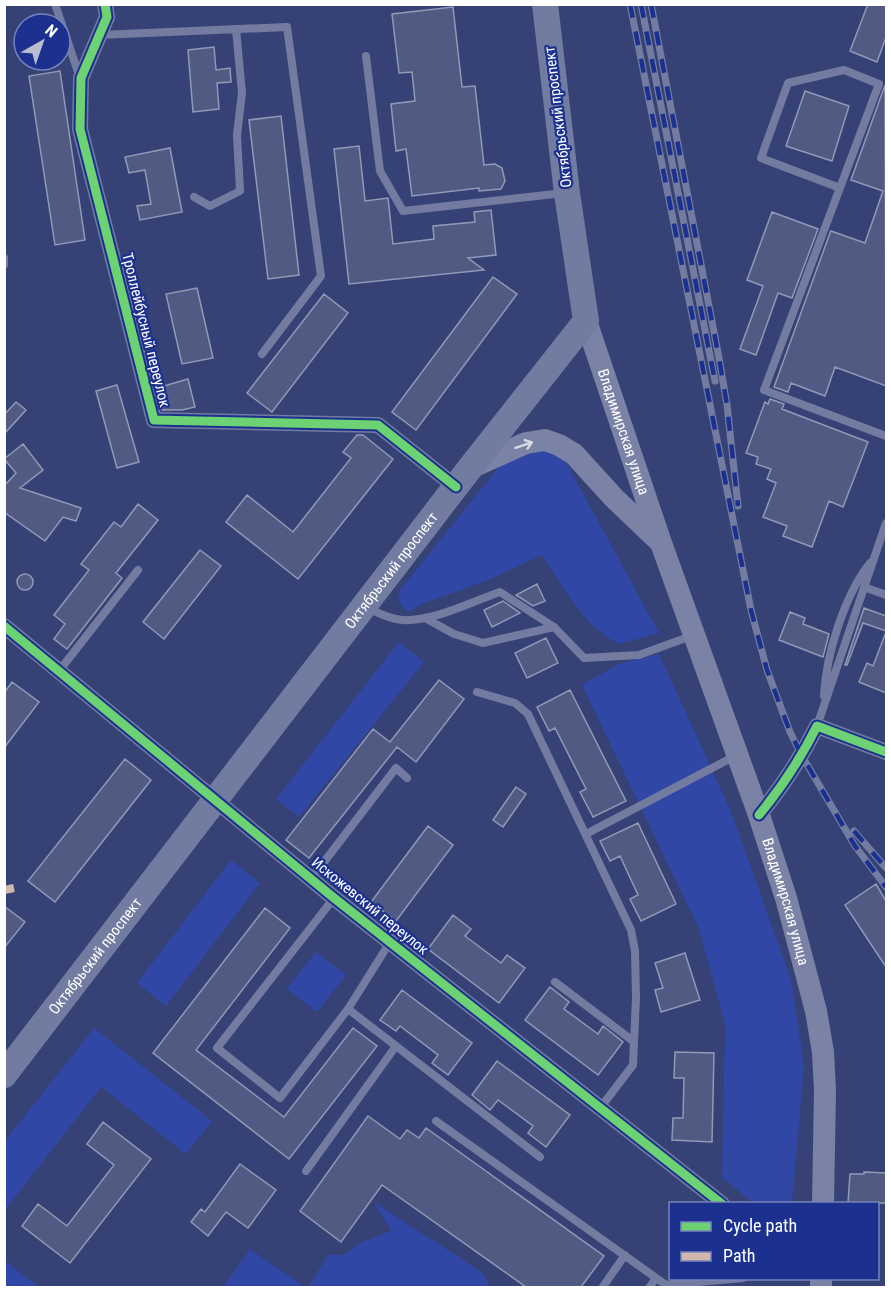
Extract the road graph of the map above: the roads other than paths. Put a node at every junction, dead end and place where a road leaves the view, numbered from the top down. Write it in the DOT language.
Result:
graph roads {
  1 [pos="55,4"];
  2 [pos="105,4"];
  3 [pos="545,4"];
  4 [pos="236,29"];
  5 [pos="99,35"];
  6 [pos="366,56"];
  7 [pos="81,78"];
  8 [pos="840,188"];
  9 [pos="567,192"];
  10 [pos="194,197"];
  11 [pos="4,258"];
  12 [pos="4,265"];
  13 [pos="586,321"];
  14 [pos="262,354"];
  15 [pos="886,436"];
  16 [pos="463,477"];
  17 [pos="886,523"];
  18 [pos="661,543"];
  19 [pos="874,558"];
  20 [pos="138,570"];
  21 [pos="864,587"];
  22 [pos="886,595"];
  23 [pos="364,607"];
  24 [pos="425,618"];
  25 [pos="4,626"];
  26 [pos="554,627"];
  27 [pos="695,635"];
  28 [pos="59,671"];
  29 [pos="477,692"];
  30 [pos="824,708"];
  31 [pos="818,726"];
  32 [pos="886,752"];
  33 [pos="737,755"];
  34 [pos="407,778"];
  35 [pos="214,800"];
  36 [pos="759,815"];
  37 [pos="586,834"];
  38 [pos="311,879"];
  39 [pos="334,898"];
  40 [pos="390,942"];
  41 [pos="555,982"];
  42 [pos="348,1009"];
  43 [pos="633,1041"];
  44 [pos="396,1046"];
  45 [pos="4,1075"];
  46 [pos="601,1107"];
  47 [pos="436,1121"];
  48 [pos="540,1157"];
  49 [pos="306,1172"];
  50 [pos="721,1202"];
  51 [pos="823,1202"];
  52 [pos="625,1256"];
  53 [pos="656,1278"];
  54 [pos="721,1280"];
  55 [pos="602,1287"];
  56 [pos="649,1287"];
  1 -- 7 [label="lane"];
  2 -- 5 [label="street, Троллейбусный переулок"];
  3 -- 9 [label="main road, Октябрьский проспект"];
  4 -- 5 [label="lane"];
  4 -- 10 [label="lane"];
  4 -- 14 [label="lane"];
  5 -- 7 [label="street, Троллейбусный переулок"];
  6 -- 9 [label="lane"];
  7 -- 16 [label="street, Троллейбусный переулок"];
  8 -- 8 [label="lane"];
  8 -- 15 [label="lane"];
  9 -- 13 [label="main road, Октябрьский проспект"];
  11 -- 12 [label="lane"];
  13 -- 16 [label="main road, Октябрьский проспект"];
  13 -- 18 [label="main road, Владимирская улица"];
  16 -- 18 [label="main road, Владимирская улица, one-way"];
  16 -- 23 [label="main road, Октябрьский проспект"];
  17 -- 19 [label="lane"];
  18 -- 27 [label="main road, Владимирская улица"];
  19 -- 21 [label="lane"];
  19 -- 30 [label="lane"];
  20 -- 28 [label="lane"];
  21 -- 22 [label="lane"];
  21 -- 30 [label="lane"];
  23 -- 24 [label="lane"];
  23 -- 35 [label="main road, Октябрьский проспект"];
  24 -- 26 [label="lane"];
  24 -- 26 [label="lane"];
  25 -- 28 [label="street, Искожевский переулок"];
  26 -- 27 [label="lane"];
  27 -- 33 [label="main road, Владимирская улица"];
  28 -- 35 [label="street, Искожевский переулок"];
  29 -- 37 [label="lane"];
  30 -- 31 [label="lane"];
  31 -- 32 [label="street"];
  31 -- 36 [label="street"];
  33 -- 36 [label="main road, Владимирская улица"];
  33 -- 37 [label="lane"];
  34 -- 38 [label="lane"];
  35 -- 38 [label="street, Искожевский переулок"];
  35 -- 45 [label="main road, Октябрьский проспект"];
  36 -- 51 [label="main road, Владимирская улица"];
  37 -- 43 [label="lane"];
  38 -- 39 [label="street, Искожевский переулок"];
  39 -- 40 [label="street, Искожевский переулок"];
  39 -- 42 [label="lane"];
  40 -- 42 [label="lane"];
  40 -- 46 [label="street, Искожевский переулок"];
  41 -- 43 [label="lane"];
  42 -- 44 [label="lane"];
  43 -- 46 [label="lane"];
  44 -- 48 [label="lane"];
  44 -- 49 [label="lane"];
  46 -- 50 [label="street, Искожевский переулок"];
  47 -- 52 [label="lane"];
  52 -- 53 [label="lane"];
  52 -- 55 [label="lane"];
  53 -- 54 [label="lane"];
  53 -- 56 [label="lane"];
}
